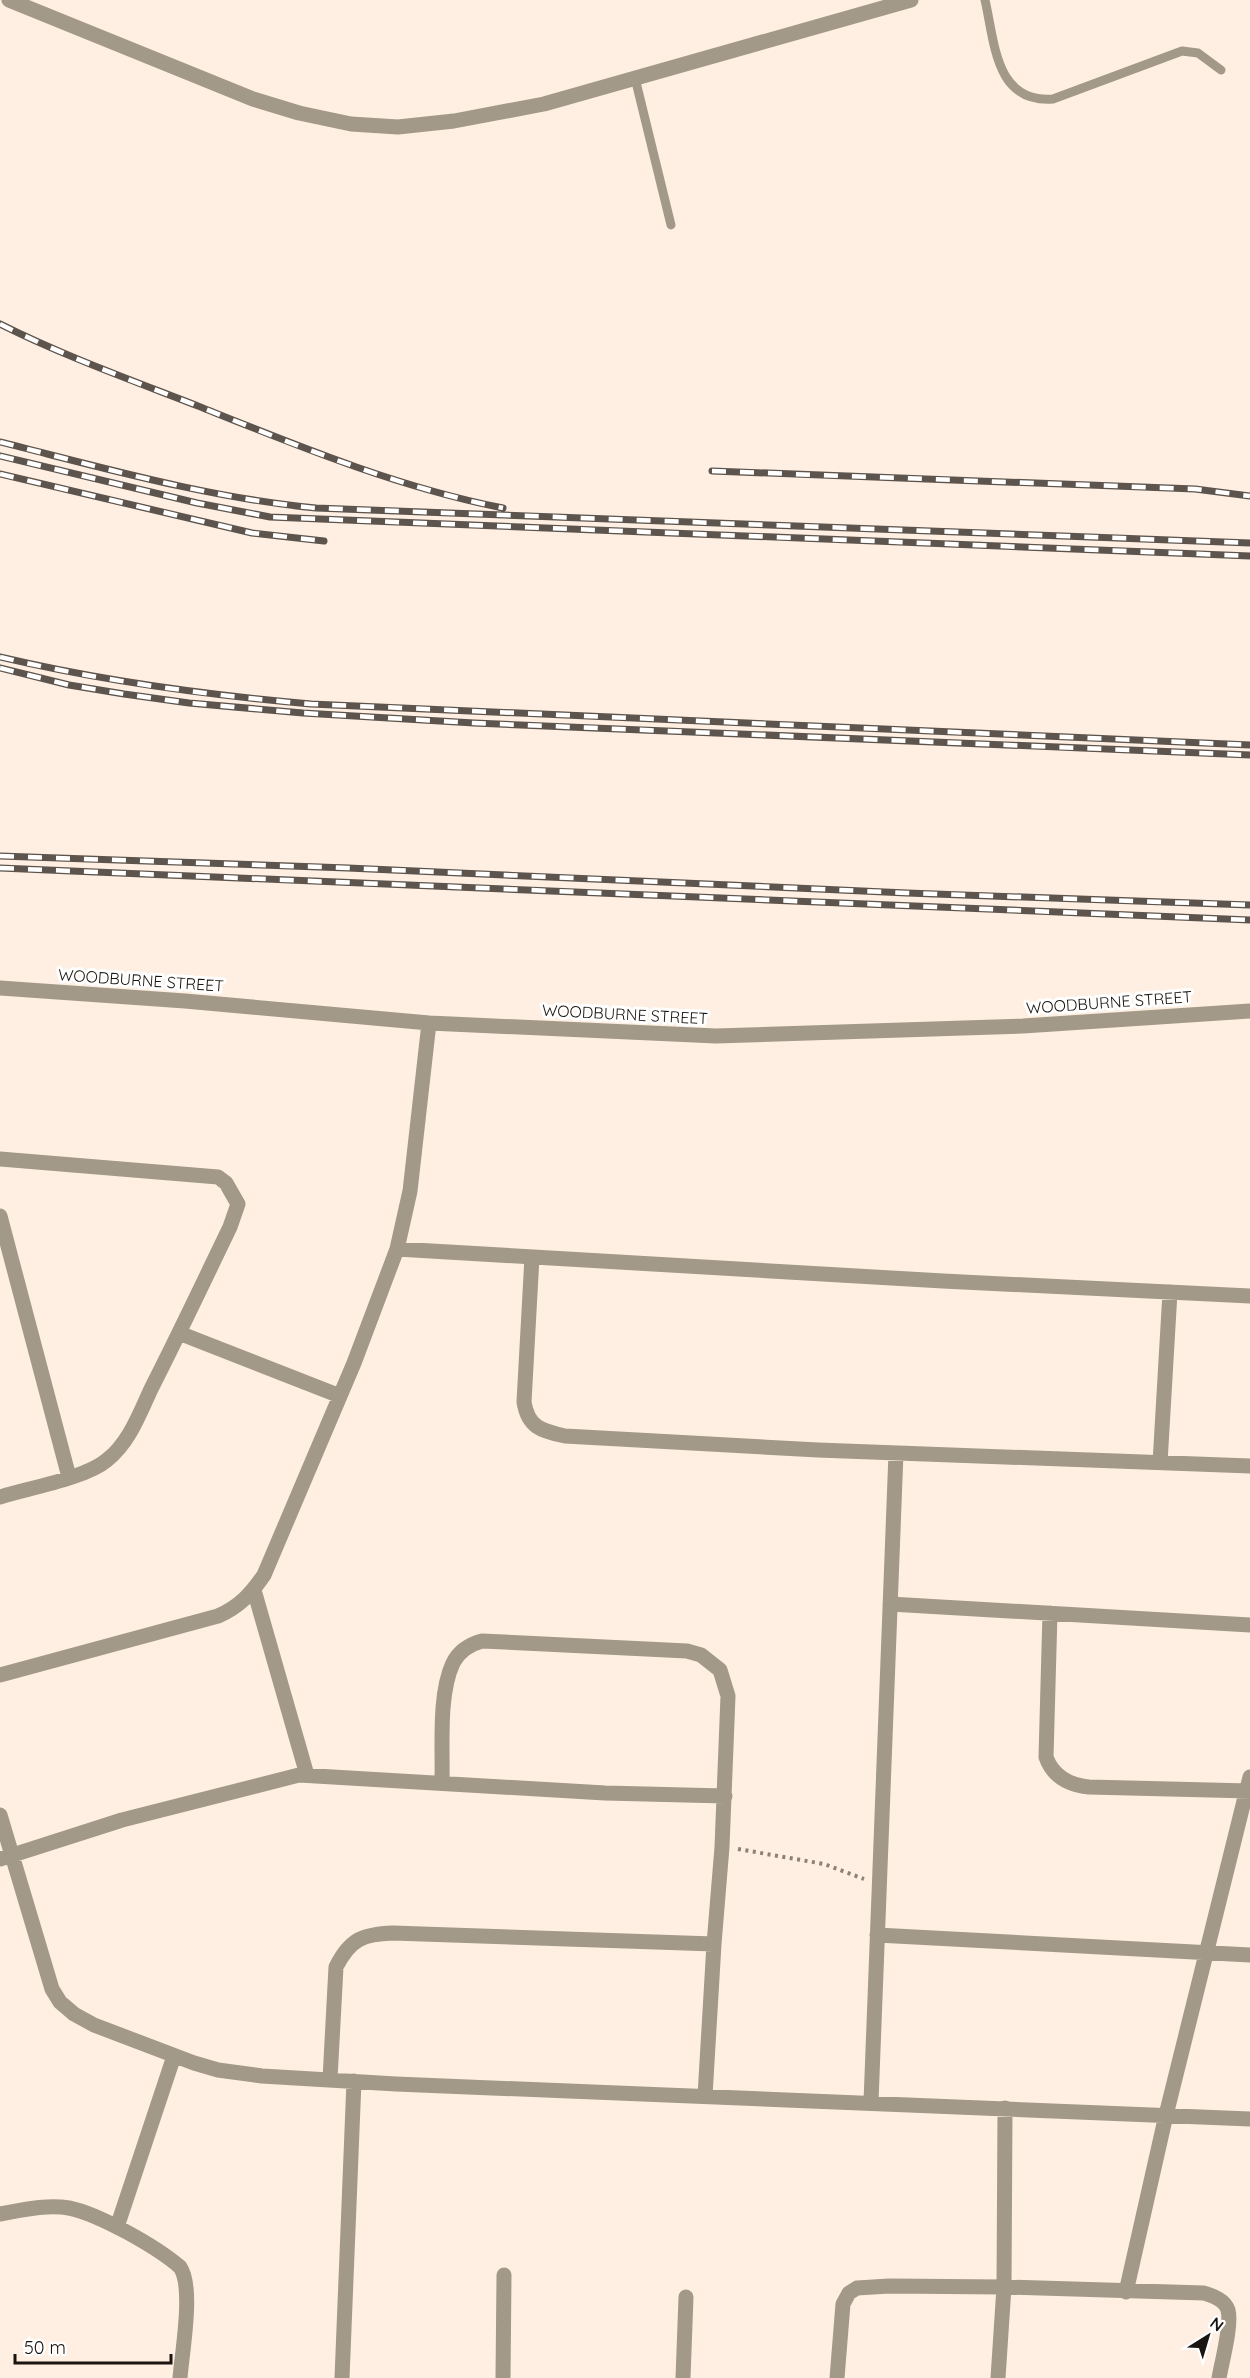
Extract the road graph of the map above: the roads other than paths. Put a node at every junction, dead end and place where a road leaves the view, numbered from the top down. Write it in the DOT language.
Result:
graph roads {
  1 [pos="9,0"];
  2 [pos="911,0"];
  3 [pos="985,0"];
  4 [pos="1221,70"];
  5 [pos="635,78"];
  6 [pos="671,225"];
  7 [pos="0,988"];
  8 [pos="1250,1011"];
  9 [pos="429,1023"];
  10 [pos="0,1159"];
  11 [pos="0,1216"];
  12 [pos="398,1249"];
  13 [pos="532,1257"];
  14 [pos="1170,1292"];
  15 [pos="1250,1296"];
  16 [pos="179,1333"];
  17 [pos="340,1396"];
  18 [pos="896,1453"];
  19 [pos="1160,1463"];
  20 [pos="1250,1466"];
  21 [pos="69,1477"];
  22 [pos="0,1497"];
  23 [pos="254,1590"];
  24 [pos="890,1604"];
  25 [pos="1050,1613"];
  26 [pos="1250,1625"];
  27 [pos="0,1675"];
  28 [pos="308,1775"];
  29 [pos="442,1783"];
  30 [pos="1249,1786"];
  31 [pos="725,1796"];
  32 [pos="0,1815"];
  33 [pos="6,1857"];
  34 [pos="877,1935"];
  35 [pos="714,1944"];
  36 [pos="1205,1953"];
  37 [pos="1250,1955"];
  38 [pos="174,2056"];
  39 [pos="330,2079"];
  40 [pos="354,2081"];
  41 [pos="705,2096"];
  42 [pos="871,2102"];
  43 [pos="1005,2108"];
  44 [pos="1166,2115"];
  45 [pos="1250,2120"];
  46 [pos="0,2214"];
  47 [pos="117,2227"];
  48 [pos="504,2275"];
  49 [pos="1004,2287"];
  50 [pos="1126,2292"];
  51 [pos="686,2297"];
  52 [pos="180,2378"];
  53 [pos="342,2378"];
  54 [pos="503,2378"];
  55 [pos="683,2378"];
  56 [pos="837,2378"];
  57 [pos="998,2378"];
  58 [pos="1219,2378"];
  1 -- 5 [label="street"];
  2 -- 5 [label="street"];
  3 -- 4 [label="lane"];
  5 -- 6 [label="lane"];
  7 -- 9 [label="street, WOODBURNE STREET"];
  8 -- 9 [label="street, WOODBURNE STREET"];
  9 -- 12 [label="street"];
  10 -- 16 [label="street"];
  11 -- 21 [label="street"];
  12 -- 13 [label="street"];
  12 -- 17 [label="street"];
  13 -- 14 [label="street"];
  13 -- 18 [label="street"];
  14 -- 15 [label="street"];
  14 -- 19 [label="street"];
  16 -- 17 [label="street"];
  16 -- 21 [label="street"];
  17 -- 23 [label="street"];
  18 -- 19 [label="street"];
  18 -- 24 [label="street"];
  19 -- 20 [label="street"];
  21 -- 22 [label="street"];
  23 -- 27 [label="street"];
  23 -- 28 [label="street"];
  24 -- 25 [label="street"];
  24 -- 34 [label="street"];
  25 -- 26 [label="street"];
  25 -- 30 [label="street"];
  28 -- 29 [label="street"];
  28 -- 33 [label="street"];
  29 -- 31 [label="street"];
  29 -- 31 [label="street"];
  30 -- 36 [label="street"];
  31 -- 35 [label="street"];
  32 -- 33 [label="street"];
  33 -- 38 [label="street"];
  34 -- 36 [label="street"];
  34 -- 42 [label="street"];
  35 -- 39 [label="street"];
  35 -- 41 [label="street"];
  36 -- 37 [label="street"];
  36 -- 44 [label="street"];
  38 -- 39 [label="street"];
  38 -- 47 [label="street"];
  39 -- 40 [label="street"];
  40 -- 41 [label="street"];
  40 -- 53 [label="street"];
  41 -- 42 [label="street"];
  42 -- 43 [label="street"];
  43 -- 44 [label="street"];
  43 -- 49 [label="street"];
  44 -- 45 [label="street"];
  44 -- 50 [label="street"];
  46 -- 47 [label="street"];
  47 -- 52 [label="street"];
  48 -- 54 [label="street"];
  49 -- 50 [label="street"];
  49 -- 56 [label="street"];
  49 -- 57 [label="street"];
  50 -- 58 [label="street"];
  51 -- 55 [label="street"];
}
